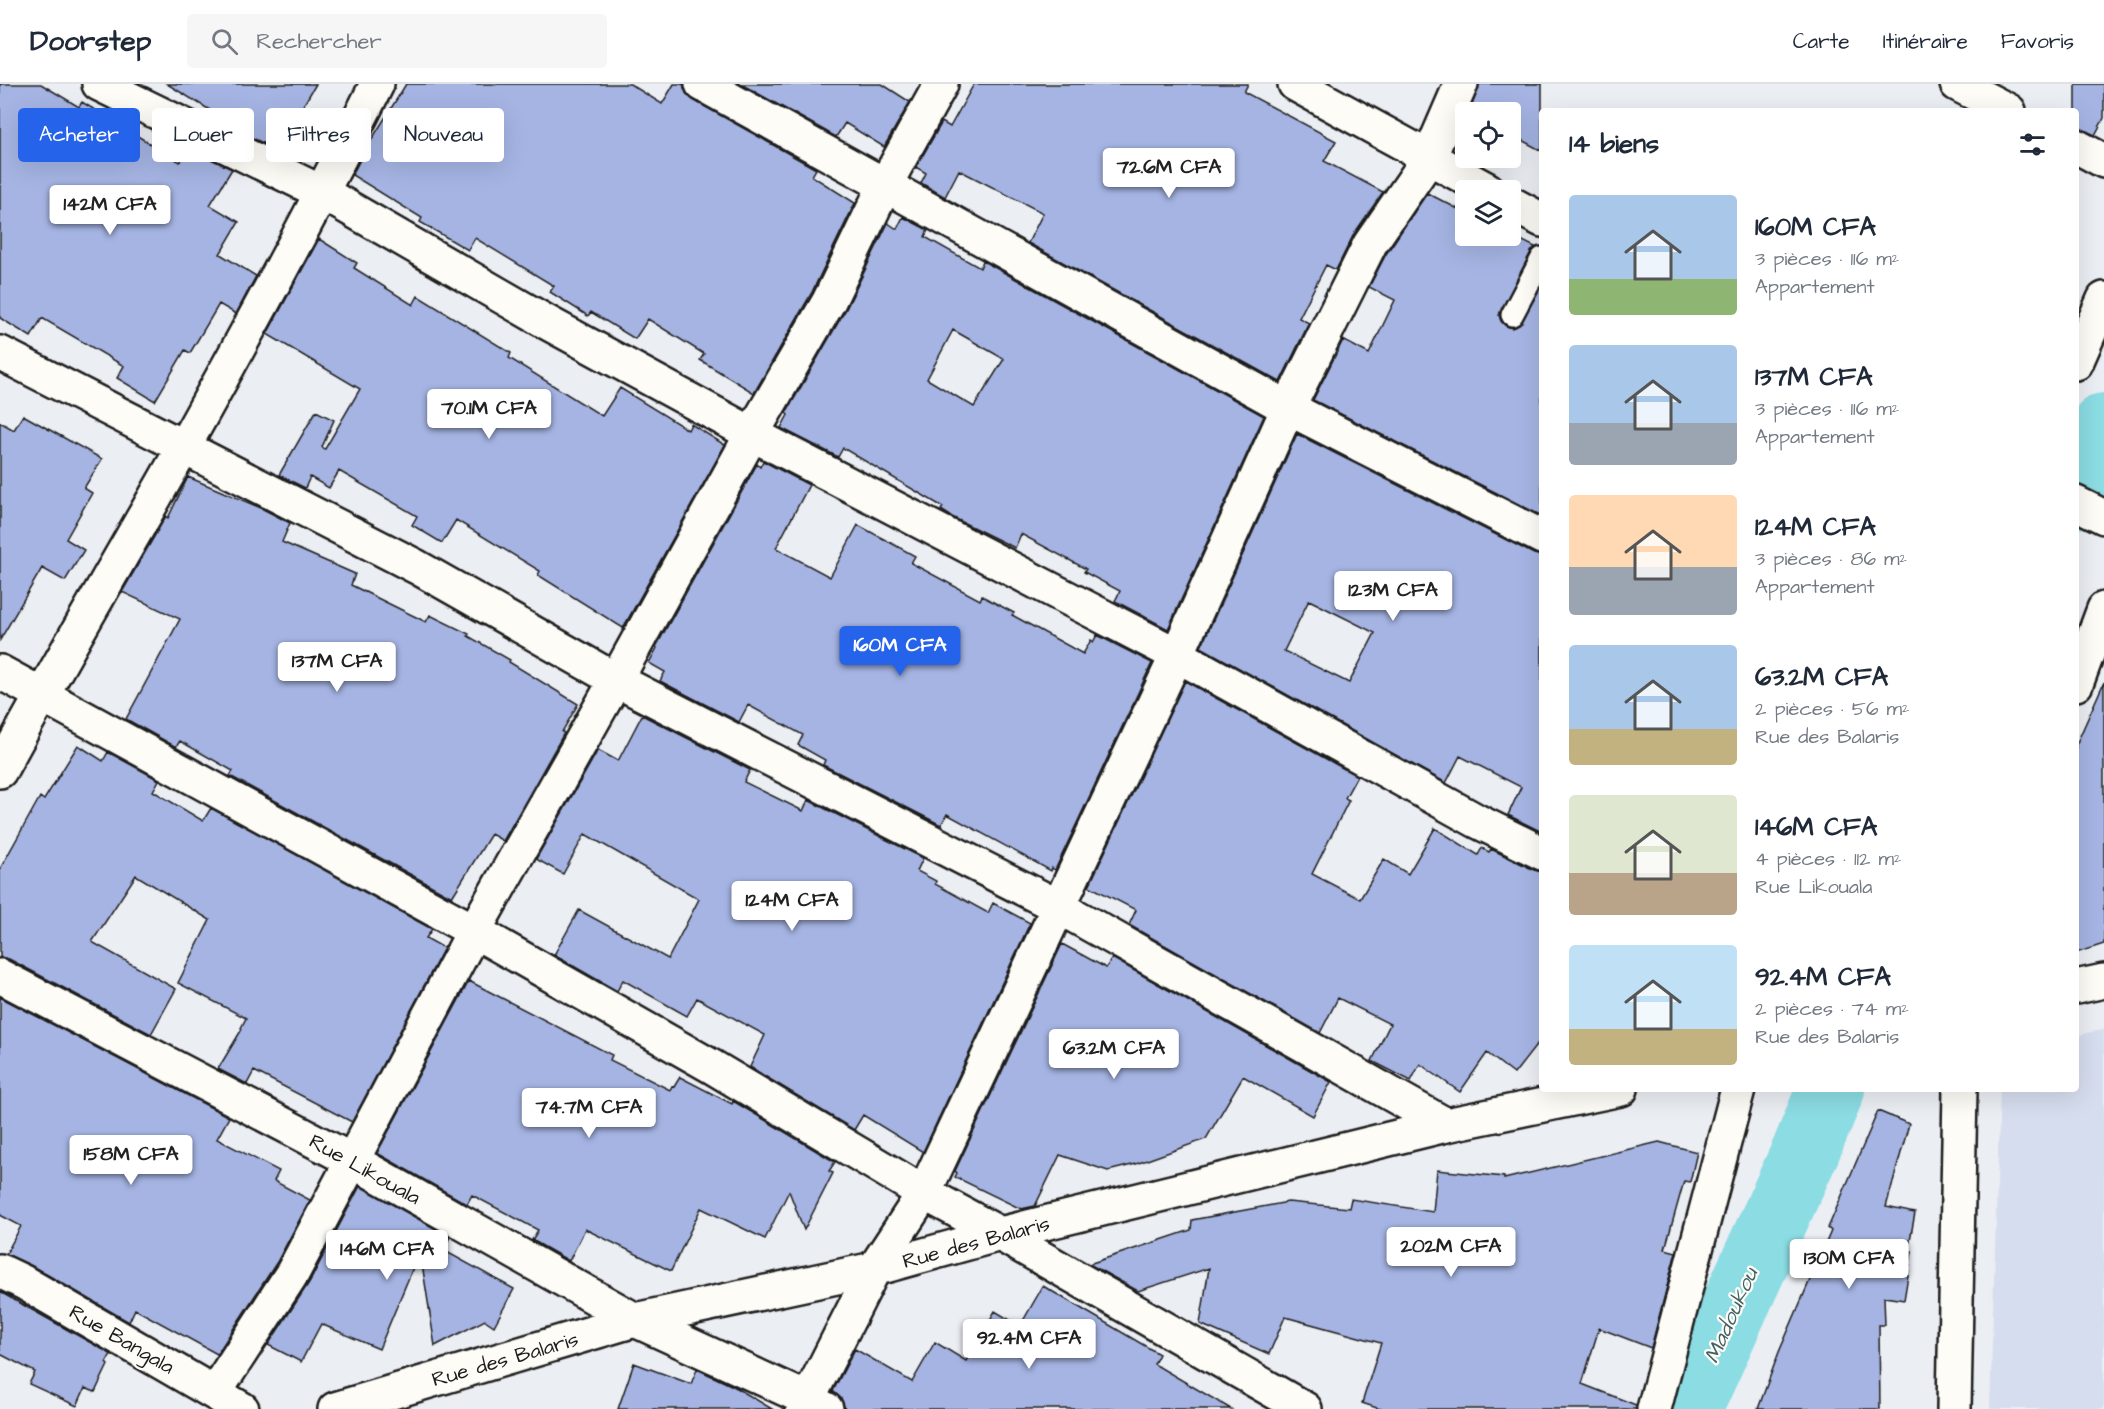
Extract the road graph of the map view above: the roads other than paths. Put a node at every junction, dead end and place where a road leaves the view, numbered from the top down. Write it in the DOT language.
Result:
graph roads {
  1 [pos="99,84"];
  2 [pos="377,84"];
  3 [pos="702,84"];
  4 [pos="941,84"];
  5 [pos="1295,84"];
  6 [pos="1461,84"];
  7 [pos="1957,84"];
  8 [pos="2003,108"];
  9 [pos="2079,148"];
  10 [pos="1429,158"];
  11 [pos="2104,160"];
  12 [pos="1470,180"];
  13 [pos="885,185"];
  14 [pos="323,193"];
  15 [pos="1521,209"];
  16 [pos="1539,218"];
  17 [pos="1539,264"];
  18 [pos="2104,299"];
  19 [pos="1512,315"];
  20 [pos="0,353"];
  21 [pos="2079,356"];
  22 [pos="1288,408"];
  23 [pos="752,434"];
  24 [pos="183,447"];
  25 [pos="2079,504"];
  26 [pos="2104,517"];
  27 [pos="1539,535"];
  28 [pos="2104,609"];
  29 [pos="1177,655"];
  30 [pos="0,672"];
  31 [pos="2079,676"];
  32 [pos="616,680"];
  33 [pos="41,696"];
  34 [pos="0,771"];
  35 [pos="1539,852"];
  36 [pos="1059,907"];
  37 [pos="474,931"];
  38 [pos="0,976"];
  39 [pos="2104,981"];
  40 [pos="2079,986"];
  41 [pos="1606,1092"];
  42 [pos="1737,1092"];
  43 [pos="1960,1092"];
  44 [pos="1446,1125"];
  45 [pos="351,1160"];
  46 [pos="924,1193"];
  47 [pos="1000,1234"];
  48 [pos="874,1269"];
  49 [pos="0,1271"];
  50 [pos="635,1320"];
  51 [pos="215,1392"];
  52 [pos="812,1406"];
  53 [pos="243,1409"];
  54 [pos="335,1409"];
  55 [pos="1305,1409"];
  56 [pos="1654,1409"];
  57 [pos="1954,1409"];
  1 -- 14 [label="street"];
  2 -- 14 [label="street"];
  3 -- 13 [label="street"];
  4 -- 13 [label="street"];
  5 -- 10 [label="street"];
  6 -- 10 [label="street"];
  7 -- 8 [label="street"];
  9 -- 11 [label="street"];
  10 -- 12 [label="street"];
  10 -- 22 [label="street"];
  13 -- 22 [label="street"];
  13 -- 23 [label="street"];
  14 -- 23 [label="street"];
  14 -- 24 [label="street"];
  15 -- 16 [label="street"];
  17 -- 19 [label="lane"];
  18 -- 21 [label="street"];
  20 -- 24 [label="street"];
  22 -- 27 [label="street"];
  22 -- 29 [label="street"];
  23 -- 29 [label="street"];
  23 -- 32 [label="street"];
  24 -- 32 [label="street"];
  24 -- 33 [label="street"];
  25 -- 26 [label="street"];
  28 -- 31 [label="street"];
  29 -- 35 [label="street"];
  29 -- 36 [label="street"];
  30 -- 33 [label="street"];
  32 -- 36 [label="street"];
  32 -- 37 [label="street"];
  33 -- 34 [label="street"];
  33 -- 37 [label="street"];
  36 -- 44 [label="street"];
  36 -- 46 [label="street"];
  37 -- 45 [label="street"];
  37 -- 46 [label="street"];
  38 -- 45 [label="street, Rue Likouala"];
  39 -- 40 [label="street"];
  41 -- 44 [label="street, Rue des Balaris"];
  42 -- 56 [label="street"];
  43 -- 57 [label="street"];
  44 -- 47 [label="street, Rue des Balaris"];
  45 -- 50 [label="street, Rue Likouala"];
  45 -- 51 [label="street"];
  46 -- 47 [label="street"];
  46 -- 48 [label="street"];
  47 -- 48 [label="street, Rue des Balaris"];
  47 -- 55 [label="street"];
  48 -- 50 [label="street, Rue des Balaris"];
  48 -- 52 [label="street"];
  49 -- 51 [label="street, Rue Bangala"];
  50 -- 52 [label="street, Rue Likouala"];
  50 -- 54 [label="street, Rue des Balaris"];
  51 -- 53 [label="street, Rue Bangala"];
}
